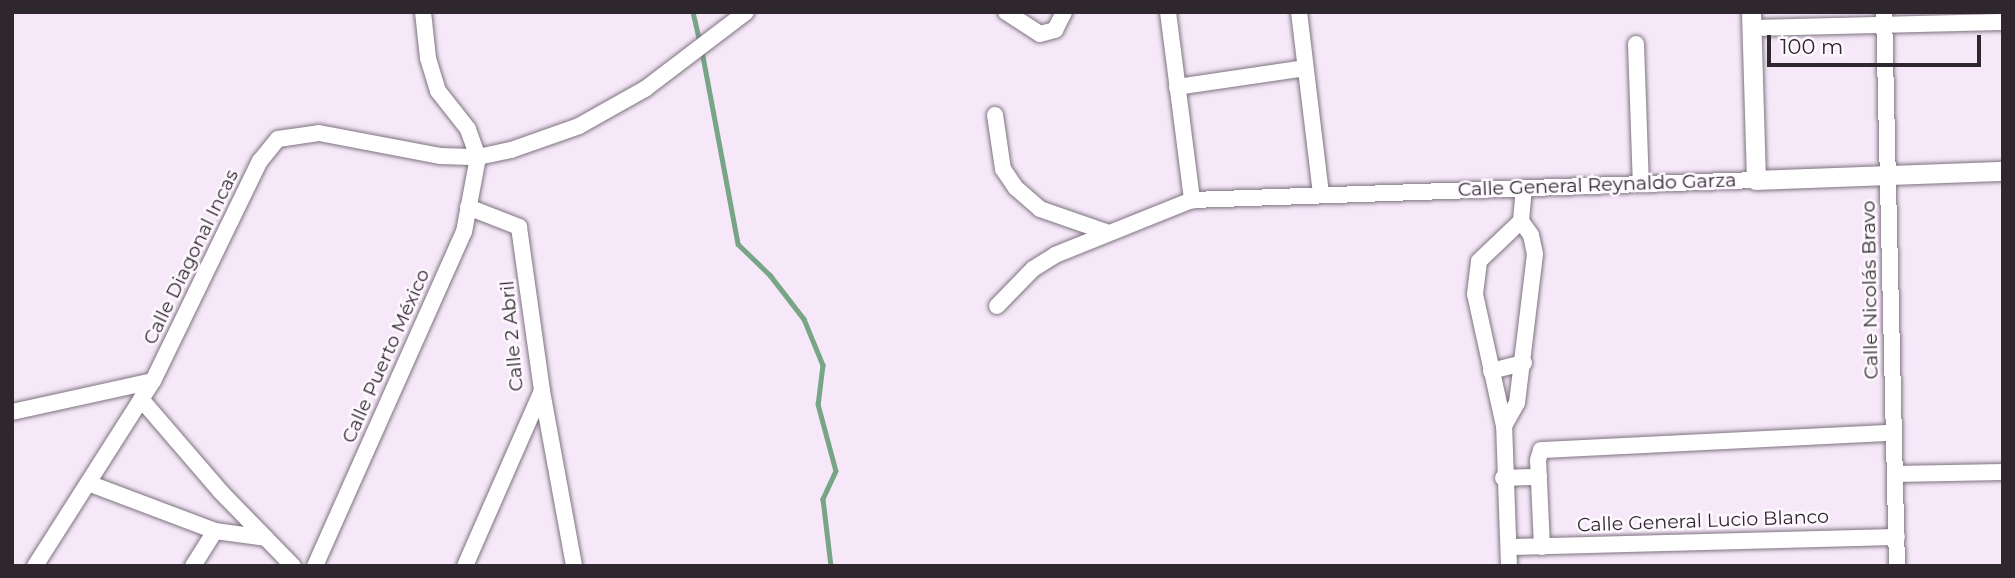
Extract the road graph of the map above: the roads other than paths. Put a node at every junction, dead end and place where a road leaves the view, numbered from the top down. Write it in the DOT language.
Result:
graph roads {
  1 [pos="423,12"];
  2 [pos="1006,12"];
  3 [pos="1064,12"];
  4 [pos="1168,12"];
  5 [pos="1298,12"];
  6 [pos="744,16"];
  7 [pos="1884,18"];
  8 [pos="1751,20"];
  9 [pos="2003,22"];
  10 [pos="1636,44"];
  11 [pos="1305,68"];
  12 [pos="1177,87"];
  13 [pos="995,115"];
  14 [pos="478,157"];
  15 [pos="2003,171"];
  16 [pos="1888,175"];
  17 [pos="1756,180"];
  18 [pos="1641,184"];
  19 [pos="1524,188"];
  20 [pos="1321,195"];
  21 [pos="1192,200"];
  22 [pos="468,207"];
  23 [pos="1521,221"];
  24 [pos="1107,232"];
  25 [pos="997,306"];
  26 [pos="1524,363"];
  27 [pos="1491,371"];
  28 [pos="153,381"];
  29 [pos="542,391"];
  30 [pos="141,399"];
  31 [pos="12,412"];
  32 [pos="1504,426"];
  33 [pos="1894,433"];
  34 [pos="2003,472"];
  35 [pos="1895,474"];
  36 [pos="1538,477"];
  37 [pos="1503,478"];
  38 [pos="88,483"];
  39 [pos="215,531"];
  40 [pos="1897,537"];
  41 [pos="266,538"];
  42 [pos="1511,547"];
  43 [pos="1542,547"];
  44 [pos="35,566"];
  45 [pos="193,566"];
  46 [pos="293,566"];
  47 [pos="315,566"];
  48 [pos="465,566"];
  49 [pos="574,566"];
  50 [pos="1509,566"];
  51 [pos="1898,566"];
  1 -- 14 [label="street"];
  2 -- 3 [label="street"];
  4 -- 12 [label="street"];
  5 -- 11 [label="street"];
  6 -- 14 [label="street, Calle Diagonal Incas"];
  7 -- 8 [label="street"];
  7 -- 9 [label="street"];
  7 -- 16 [label="street, Calle Nicolás Bravo"];
  8 -- 17 [label="main road"];
  10 -- 18 [label="street"];
  11 -- 12 [label="street"];
  11 -- 20 [label="street"];
  12 -- 21 [label="street"];
  13 -- 24 [label="street"];
  14 -- 22 [label="street, Calle Puerto México"];
  14 -- 28 [label="street, Calle Diagonal Incas"];
  15 -- 16 [label="main road, Calle General Reynaldo Garza"];
  16 -- 17 [label="main road, Calle General Reynaldo Garza"];
  16 -- 33 [label="street, Calle Nicolás Bravo"];
  17 -- 18 [label="street, Calle General Reynaldo Garza"];
  18 -- 19 [label="street, Calle General Reynaldo Garza"];
  19 -- 20 [label="street, Calle General Reynaldo Garza"];
  19 -- 23 [label="street"];
  20 -- 21 [label="street, Calle General Reynaldo Garza"];
  21 -- 24 [label="street, Calle General Reynaldo Garza"];
  22 -- 29 [label="street, Calle 2 Abril"];
  22 -- 47 [label="street, Calle Puerto México"];
  23 -- 26 [label="street"];
  23 -- 27 [label="street"];
  24 -- 25 [label="street, Calle General Reynaldo Garza"];
  26 -- 27 [label="street"];
  26 -- 32 [label="street"];
  27 -- 32 [label="street"];
  28 -- 30 [label="street, Calle Diagonal Incas"];
  28 -- 31 [label="street"];
  29 -- 48 [label="street, Calle 2 Abril"];
  29 -- 49 [label="street"];
  30 -- 38 [label="street, Calle Diagonal Incas"];
  30 -- 41 [label="street"];
  32 -- 37 [label="street"];
  33 -- 35 [label="street, Calle Nicolás Bravo"];
  33 -- 36 [label="street"];
  34 -- 35 [label="street"];
  35 -- 40 [label="street, Calle Nicolás Bravo"];
  36 -- 37 [label="street"];
  36 -- 43 [label="street"];
  37 -- 42 [label="street"];
  38 -- 39 [label="street"];
  38 -- 44 [label="street, Calle Diagonal Incas"];
  39 -- 41 [label="street"];
  39 -- 45 [label="street"];
  40 -- 43 [label="street, Calle General Lucio Blanco"];
  40 -- 51 [label="street, Calle Nicolás Bravo"];
  41 -- 46 [label="street"];
  42 -- 43 [label="street, Calle General Lucio Blanco"];
  42 -- 50 [label="street"];
}
